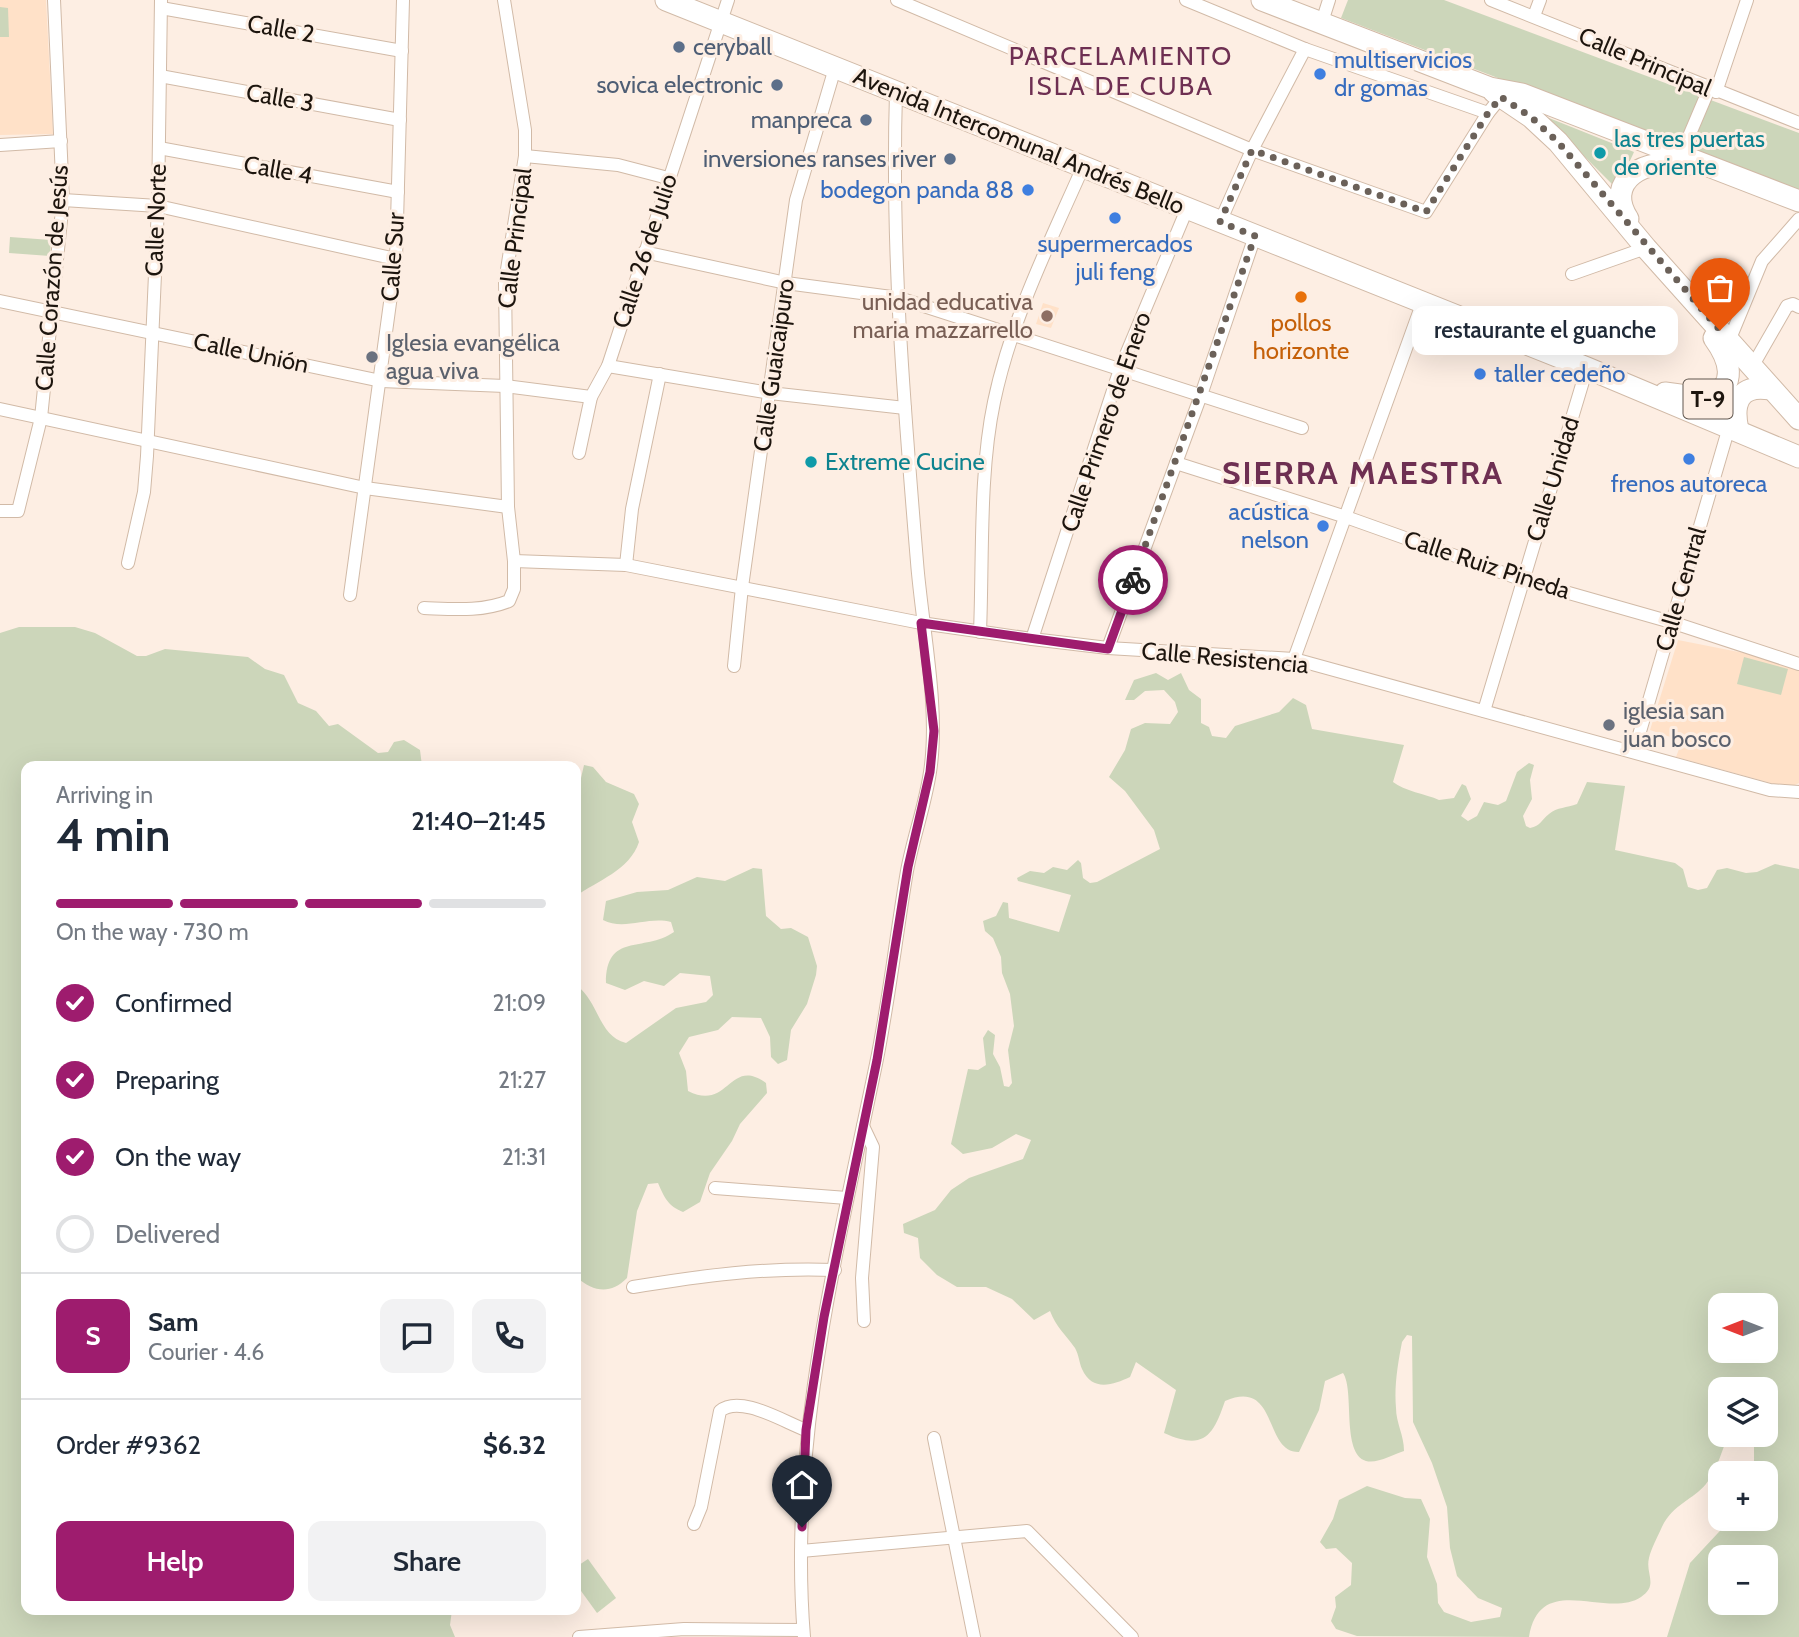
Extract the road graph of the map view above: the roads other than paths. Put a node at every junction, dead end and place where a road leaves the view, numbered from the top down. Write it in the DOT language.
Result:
graph roads {
  1 [pos="54,0"];
  2 [pos="403,0"];
  3 [pos="504,0"];
  4 [pos="666,0"];
  5 [pos="897,0"];
  6 [pos="1186,0"];
  7 [pos="1262,0"];
  8 [pos="1328,0"];
  9 [pos="1490,0"];
  10 [pos="1540,0"];
  11 [pos="1747,0"];
  12 [pos="161,4"];
  13 [pos="723,10"];
  14 [pos="1534,16"];
  15 [pos="1321,25"];
  16 [pos="1304,49"];
  17 [pos="402,51"];
  18 [pos="835,68"];
  19 [pos="160,76"];
  20 [pos="1712,90"];
  21 [pos="896,93"];
  22 [pos="1493,99"];
  23 [pos="400,120"];
  24 [pos="1799,122"];
  25 [pos="61,141"];
  26 [pos="0,145"];
  27 [pos="159,148"];
  28 [pos="1252,150"];
  29 [pos="1681,155"];
  30 [pos="525,156"];
  31 [pos="1083,167"];
  32 [pos="668,178"];
  33 [pos="398,192"];
  34 [pos="63,200"];
  35 [pos="1799,201"];
  36 [pos="158,206"];
  37 [pos="1187,209"];
  38 [pos="1799,211"];
  39 [pos="1799,219"];
  40 [pos="1220,222"];
  41 [pos="1634,230"];
  42 [pos="1255,236"];
  43 [pos="1646,248"];
  44 [pos="644,252"];
  45 [pos="396,259"];
  46 [pos="1572,274"];
  47 [pos="786,283"];
  48 [pos="1688,296"];
  49 [pos="899,298"];
  50 [pos="0,301"];
  51 [pos="1422,304"];
  52 [pos="1799,307"];
  53 [pos="51,309"];
  54 [pos="151,332"];
  55 [pos="1011,332"];
  56 [pos="1730,341"];
  57 [pos="608,366"];
  58 [pos="1587,368"];
  59 [pos="1752,368"];
  60 [pos="1120,369"];
  61 [pos="660,374"];
  62 [pos="381,381"];
  63 [pos="505,386"];
  64 [pos="1770,388"];
  65 [pos="770,393"];
  66 [pos="1201,395"];
  67 [pos="590,397"];
  68 [pos="905,408"];
  69 [pos="0,409"];
  70 [pos="41,418"];
  71 [pos="1799,419"];
  72 [pos="1302,428"];
  73 [pos="1734,428"];
  74 [pos="147,440"];
  75 [pos="579,453"];
  76 [pos="1799,457"];
  77 [pos="1176,463"];
  78 [pos="365,488"];
  79 [pos="508,508"];
  80 [pos="0,511"];
  81 [pos="1346,517"];
  82 [pos="514,561"];
  83 [pos="128,563"];
  84 [pos="626,565"];
  85 [pos="1523,580"];
  86 [pos="742,587"];
  87 [pos="350,594"];
  88 [pos="424,607"];
  89 [pos="1671,622"];
  90 [pos="921,623"];
  91 [pos="980,632"];
  92 [pos="1032,639"];
  93 [pos="1108,649"];
  94 [pos="1294,659"];
  95 [pos="1799,664"];
  96 [pos="734,666"];
  97 [pos="1484,711"];
  98 [pos="1634,752"];
  99 [pos="1799,792"];
  100 [pos="863,1126"];
  101 [pos="715,1188"];
  102 [pos="847,1198"];
  103 [pos="835,1270"];
  104 [pos="633,1287"];
  105 [pos="864,1321"];
  106 [pos="806,1430"];
  107 [pos="934,1438"];
  108 [pos="694,1524"];
  109 [pos="954,1537"];
  110 [pos="801,1552"];
  111 [pos="804,1633"];
  112 [pos="579,1637"];
  113 [pos="974,1637"];
  114 [pos="1132,1637"];
  1 -- 25 [label="street, Calle Corazón de Jesús"];
  2 -- 17 [label="street, Calle Sur"];
  3 -- 30 [label="street, Calle Principal"];
  4 -- 13 [label="highway, Avenida Intercomunal Andrés Bello / T-9"];
  5 -- 28 [label="street"];
  6 -- 16 [label="street"];
  7 -- 15 [label="highway, T-9"];
  8 -- 15 [label="street"];
  9 -- 14 [label="street, Calle Principal"];
  10 -- 14 [label="street"];
  11 -- 20 [label="street"];
  12 -- 17 [label="street, Calle 2"];
  12 -- 19 [label="street, Calle Norte"];
  13 -- 18 [label="highway, Avenida Intercomunal Andrés Bello / T-9"];
  13 -- 32 [label="street, Calle 26 de Julio"];
  14 -- 20 [label="street, Calle Principal"];
  15 -- 22 [label="highway, T-9"];
  16 -- 22 [label="street"];
  16 -- 28 [label="street"];
  17 -- 23 [label="street, Calle Sur"];
  18 -- 21 [label="highway, Avenida Intercomunal Andrés Bello / T-9"];
  18 -- 47 [label="street, Calle Guaicaipuro"];
  19 -- 23 [label="street, Calle 3"];
  19 -- 27 [label="street, Calle Norte"];
  20 -- 24 [label="street, Calle Principal"];
  20 -- 29 [label="street"];
  21 -- 31 [label="highway, Avenida Intercomunal Andrés Bello / T-9"];
  21 -- 49 [label="street"];
  22 -- 28 [label="street"];
  22 -- 29 [label="highway, T-9"];
  22 -- 41 [label="highway, T-9"];
  23 -- 33 [label="street, Calle Sur"];
  25 -- 26 [label="street"];
  25 -- 34 [label="street, Calle Corazón de Jesús"];
  27 -- 33 [label="street, Calle 4"];
  27 -- 36 [label="street, Calle Norte"];
  28 -- 40 [label="street"];
  29 -- 35 [label="highway, T-9"];
  30 -- 32 [label="street"];
  30 -- 63 [label="street, Calle Principal"];
  31 -- 37 [label="highway, Avenida Intercomunal Andrés Bello / T-9"];
  31 -- 55 [label="street"];
  32 -- 44 [label="street, Calle 26 de Julio"];
  33 -- 45 [label="street, Calle Sur"];
  34 -- 36 [label="street"];
  34 -- 53 [label="street, Calle Corazón de Jesús"];
  36 -- 45 [label="street"];
  36 -- 54 [label="street, Calle Norte"];
  37 -- 40 [label="highway, Avenida Intercomunal Andrés Bello / T-9"];
  37 -- 60 [label="street, Calle Primero de Enero"];
  38 -- 41 [label="highway, T-9"];
  39 -- 56 [label="street"];
  40 -- 42 [label="highway, Avenida Intercomunal Andrés Bello / T-9"];
  41 -- 43 [label="highway, T-9"];
  42 -- 51 [label="highway, Avenida Intercomunal Andrés Bello / T-9"];
  42 -- 66 [label="street"];
  43 -- 46 [label="street"];
  43 -- 48 [label="highway, T-9"];
  44 -- 47 [label="street"];
  44 -- 57 [label="street, Calle 26 de Julio"];
  45 -- 62 [label="street, Calle Sur"];
  47 -- 49 [label="street"];
  47 -- 65 [label="street, Calle Guaicaipuro"];
  48 -- 56 [label="highway, T-9"];
  48 -- 58 [label="highway, T-9"];
  49 -- 55 [label="street"];
  49 -- 68 [label="street"];
  50 -- 53 [label="street, Calle Unión"];
  51 -- 58 [label="highway, Avenida Intercomunal Andrés Bello / T-9"];
  51 -- 81 [label="street"];
  52 -- 59 [label="street"];
  53 -- 54 [label="street, Calle Unión"];
  53 -- 70 [label="street, Calle Corazón de Jesús"];
  54 -- 62 [label="street, Calle Unión"];
  54 -- 74 [label="street, Calle Norte"];
  55 -- 60 [label="street"];
  55 -- 91 [label="street"];
  56 -- 59 [label="highway, T-9"];
  57 -- 61 [label="street"];
  57 -- 67 [label="street, Calle 26 de Julio"];
  58 -- 73 [label="highway, Avenida Intercomunal Andrés Bello / T-9"];
  58 -- 85 [label="street, Calle Unidad"];
  59 -- 64 [label="highway, T-9"];
  60 -- 66 [label="street"];
  60 -- 92 [label="street, Calle Primero de Enero"];
  61 -- 65 [label="street"];
  61 -- 84 [label="street"];
  62 -- 63 [label="street, Calle Unión"];
  62 -- 78 [label="street, Calle Sur"];
  63 -- 67 [label="street"];
  63 -- 79 [label="street, Calle Principal"];
  64 -- 71 [label="highway, T-9"];
  64 -- 73 [label="highway, T-9"];
  65 -- 68 [label="street"];
  65 -- 86 [label="street, Calle Guaicaipuro"];
  66 -- 72 [label="street"];
  66 -- 77 [label="street"];
  67 -- 75 [label="street, Calle 26 de Julio"];
  68 -- 90 [label="street"];
  69 -- 70 [label="street"];
  70 -- 74 [label="street"];
  70 -- 80 [label="street, Calle Corazón de Jesús"];
  73 -- 76 [label="highway, Avenida Intercomunal Andrés Bello / T-9"];
  73 -- 89 [label="street, Calle Central"];
  74 -- 78 [label="street"];
  74 -- 83 [label="street, Calle Norte"];
  77 -- 81 [label="street, Calle Ruiz Pineda"];
  77 -- 93 [label="street"];
  78 -- 79 [label="street"];
  78 -- 87 [label="street, Calle Sur"];
  79 -- 82 [label="street, Calle Principal"];
  81 -- 85 [label="street, Calle Ruiz Pineda"];
  81 -- 94 [label="street"];
  82 -- 84 [label="street, Calle Resistencia"];
  82 -- 88 [label="street, Calle Principal"];
  84 -- 86 [label="street, Calle Resistencia"];
  85 -- 89 [label="street, Calle Ruiz Pineda"];
  85 -- 97 [label="street, Calle Unidad"];
  86 -- 90 [label="street, Calle Resistencia"];
  86 -- 96 [label="street, Calle Guaicaipuro"];
  89 -- 95 [label="street, Calle Ruiz Pineda"];
  89 -- 98 [label="street, Calle Central"];
  90 -- 91 [label="street, Calle Resistencia"];
  90 -- 100 [label="street"];
  91 -- 92 [label="street, Calle Resistencia"];
  92 -- 93 [label="street, Calle Resistencia"];
  93 -- 94 [label="street, Calle Resistencia"];
  94 -- 97 [label="street, Calle Resistencia"];
  97 -- 98 [label="street, Calle Resistencia"];
  98 -- 99 [label="street, Calle Resistencia"];
  100 -- 102 [label="street"];
  100 -- 105 [label="street"];
  101 -- 102 [label="street"];
  102 -- 103 [label="street"];
  103 -- 104 [label="street"];
  103 -- 106 [label="street"];
  106 -- 108 [label="street"];
  106 -- 110 [label="street"];
  107 -- 109 [label="street"];
  109 -- 110 [label="street"];
  109 -- 113 [label="street"];
  109 -- 114 [label="street"];
  110 -- 111 [label="street"];
  111 -- 112 [label="street"];
}
